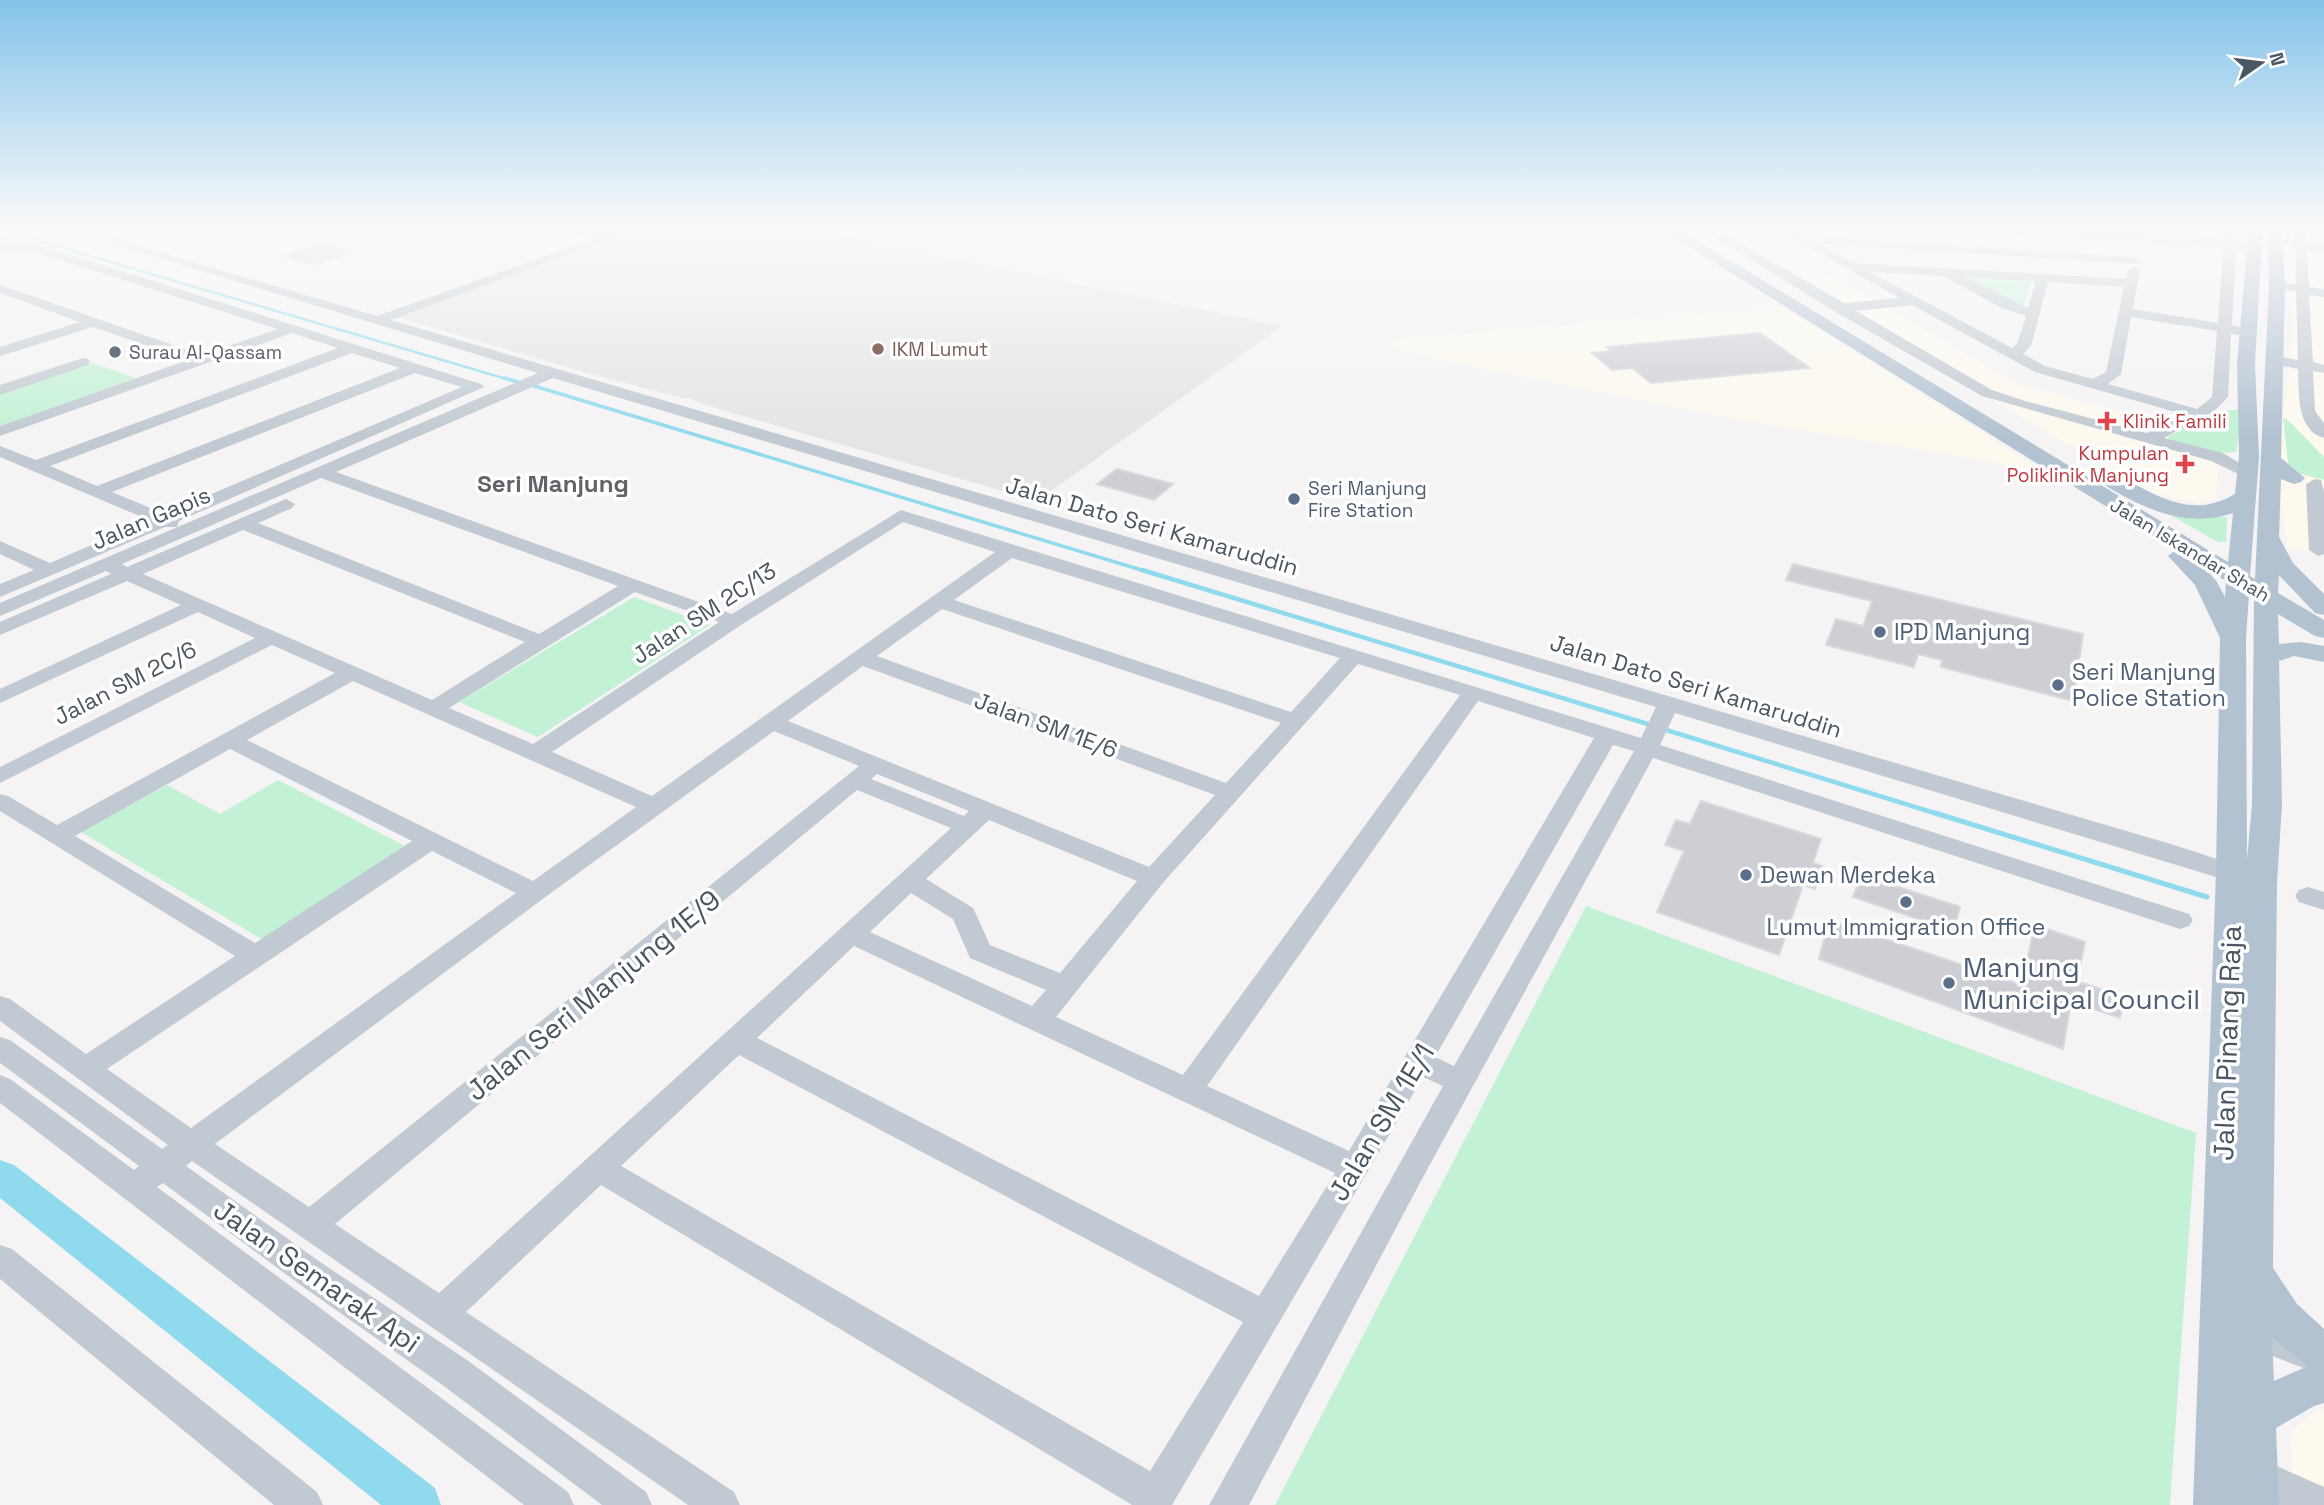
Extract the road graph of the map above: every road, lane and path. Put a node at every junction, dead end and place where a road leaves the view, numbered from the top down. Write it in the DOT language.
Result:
graph roads {
  1 [pos="19,296"];
  2 [pos="191,296"];
  3 [pos="293,296"];
  4 [pos="444,296"];
  5 [pos="1781,296"];
  6 [pos="1795,296"];
  7 [pos="1812,296"];
  8 [pos="1907,296"];
  9 [pos="1989,296"];
  10 [pos="2038,296"];
  11 [pos="2129,296"];
  12 [pos="2227,296"];
  13 [pos="2250,296"];
  14 [pos="2277,296"];
  15 [pos="2301,296"];
  16 [pos="1916,301"];
  17 [pos="2126,312"];
  18 [pos="1837,313"];
  19 [pos="2033,314"];
  20 [pos="376,321"];
  21 [pos="90,323"];
  22 [pos="294,328"];
  23 [pos="2225,328"];
  24 [pos="2248,332"];
  25 [pos="354,347"];
  26 [pos="0,352"];
  27 [pos="2013,354"];
  28 [pos="202,360"];
  29 [pos="2274,360"];
  30 [pos="83,362"];
  31 [pos="2303,365"];
  32 [pos="416,366"];
  33 [pos="2324,369"];
  34 [pos="551,373"];
  35 [pos="2247,379"];
  36 [pos="527,384"];
  37 [pos="2093,386"];
  38 [pos="0,390"];
  39 [pos="2306,412"];
  40 [pos="2198,414"];
  41 [pos="2324,415"];
  42 [pos="2014,428"];
  43 [pos="0,431"];
  44 [pos="2324,433"];
  45 [pos="2148,439"];
  46 [pos="0,451"];
  47 [pos="2255,462"];
  48 [pos="35,466"];
  49 [pos="321,472"];
  50 [pos="2294,478"];
  51 [pos="341,480"];
  52 [pos="2269,485"];
  53 [pos="2320,485"];
  54 [pos="2091,490"];
  55 [pos="97,492"];
  56 [pos="2245,497"];
  57 [pos="242,523"];
  58 [pos="173,528"];
  59 [pos="2267,536"];
  60 [pos="0,547"];
  61 [pos="2318,550"];
  62 [pos="1009,551"];
  63 [pos="105,565"];
  64 [pos="50,570"];
  65 [pos="128,573"];
  66 [pos="2240,573"];
  67 [pos="634,584"];
  68 [pos="2267,590"];
  69 [pos="0,591"];
  70 [pos="941,602"];
  71 [pos="199,604"];
  72 [pos="2324,608"];
  73 [pos="0,610"];
  74 [pos="2324,617"];
  75 [pos="734,621"];
  76 [pos="0,629"];
  77 [pos="2324,631"];
  78 [pos="273,637"];
  79 [pos="2233,638"];
  80 [pos="542,642"];
  81 [pos="2324,653"];
  82 [pos="1353,657"];
  83 [pos="862,658"];
  84 [pos="2266,658"];
  85 [pos="352,673"];
  86 [pos="1473,692"];
  87 [pos="0,697"];
  88 [pos="432,709"];
  89 [pos="1297,721"];
  90 [pos="772,722"];
  91 [pos="1658,727"];
  92 [pos="1606,737"];
  93 [pos="231,741"];
  94 [pos="534,754"];
  95 [pos="2231,765"];
  96 [pos="865,772"];
  97 [pos="2267,774"];
  98 [pos="0,776"];
  99 [pos="1231,793"];
  100 [pos="0,801"];
  101 [pos="654,806"];
  102 [pos="977,817"];
  103 [pos="57,836"];
  104 [pos="429,841"];
  105 [pos="1153,878"];
  106 [pos="2247,878"];
  107 [pos="910,880"];
  108 [pos="535,892"];
  109 [pos="2180,920"];
  110 [pos="851,933"];
  111 [pos="255,956"];
  112 [pos="1064,986"];
  113 [pos="0,1006"];
  114 [pos="1037,1020"];
  115 [pos="736,1040"];
  116 [pos="0,1048"];
  117 [pos="1418,1062"];
  118 [pos="85,1069"];
  119 [pos="1461,1081"];
  120 [pos="0,1087"];
  121 [pos="1188,1090"];
  122 [pos="193,1145"];
  123 [pos="164,1166"];
  124 [pos="598,1168"];
  125 [pos="1354,1168"];
  126 [pos="134,1187"];
  127 [pos="310,1225"];
  128 [pos="0,1259"];
  129 [pos="2252,1268"];
  130 [pos="440,1314"];
  131 [pos="1265,1316"];
  132 [pos="2236,1326"];
  133 [pos="2324,1352"];
  134 [pos="2324,1360"];
  135 [pos="2324,1382"];
  136 [pos="2254,1418"];
  137 [pos="2256,1490"];
  138 [pos="1153,1501"];
  139 [pos="304,1505"];
  140 [pos="555,1505"];
  141 [pos="634,1505"];
  142 [pos="721,1505"];
  143 [pos="1228,1505"];
  144 [pos="2216,1505"];
  145 [pos="2319,1505"];
  1 -- 21 [label="street"];
  2 -- 22 [label="street"];
  3 -- 20 [label="street, Jalan Dato Seri Kamaruddin"];
  4 -- 20 [label="street"];
  5 -- 54 [label="main road, Jalan Iskandar Shah"];
  6 -- 18 [label="main road, Jalan Iskandar Shah"];
  7 -- 18 [label="street"];
  8 -- 16 [label="street"];
  9 -- 19 [label="street"];
  10 -- 19 [label="street"];
  11 -- 17 [label="street"];
  12 -- 23 [label="street"];
  13 -- 24 [label="main road"];
  14 -- 29 [label="main road"];
  15 -- 31 [label="street"];
  16 -- 18 [label="street"];
  16 -- 27 [label="street"];
  17 -- 23 [label="street"];
  17 -- 37 [label="street"];
  18 -- 42 [label="main road, Jalan Iskandar Shah"];
  18 -- 45 [label="street"];
  19 -- 27 [label="street"];
  20 -- 34 [label="street, Jalan Dato Seri Kamaruddin"];
  21 -- 26 [label="street"];
  21 -- 28 [label="street"];
  22 -- 25 [label="street"];
  22 -- 28 [label="street"];
  23 -- 24 [label="street"];
  23 -- 40 [label="street"];
  24 -- 35 [label="main road"];
  25 -- 32 [label="street"];
  25 -- 48 [label="street"];
  27 -- 37 [label="street"];
  28 -- 43 [label="street"];
  29 -- 31 [label="street"];
  29 -- 35 [label="main road"];
  29 -- 47 [label="main road"];
  30 -- 38 [label="street"];
  31 -- 33 [label="street"];
  31 -- 39 [label="street"];
  32 -- 55 [label="street"];
  32 -- 58 [label="street"];
  34 -- 36 [label="street"];
  34 -- 91 [label="street, Jalan Dato Seri Kamaruddin"];
  35 -- 47 [label="main road"];
  36 -- 49 [label="street"];
  37 -- 40 [label="street"];
  39 -- 41 [label="street"];
  39 -- 44 [label="street"];
  40 -- 45 [label="street"];
  42 -- 56 [label="main road"];
  42 -- 66 [label="main road, Jalan Iskandar Shah"];
  45 -- 47 [label="street"];
  46 -- 48 [label="street"];
  47 -- 50 [label="main road"];
  47 -- 52 [label="main road, Jalan Pinang Raja"];
  47 -- 56 [label="main road, Jalan Pinang Raja"];
  48 -- 55 [label="street"];
  49 -- 51 [label="street"];
  49 -- 58 [label="street, Jalan Gapis"];
  50 -- 52 [label="main road"];
  50 -- 53 [label="street"];
  51 -- 57 [label="street"];
  51 -- 67 [label="street"];
  52 -- 59 [label="main road, Jalan Pinang Raja"];
  53 -- 61 [label="street"];
  54 -- 66 [label="main road, Jalan Iskandar Shah"];
  54 -- 79 [label="main road"];
  55 -- 58 [label="street"];
  56 -- 66 [label="main road, Jalan Pinang Raja"];
  57 -- 65 [label="street"];
  57 -- 80 [label="street"];
  58 -- 63 [label="street, Jalan Gapis"];
  58 -- 64 [label="street"];
  59 -- 68 [label="main road, Jalan Pinang Raja"];
  59 -- 72 [label="main road"];
  60 -- 64 [label="street"];
  62 -- 70 [label="street"];
  62 -- 75 [label="street, Jalan SM 2C/13"];
  62 -- 82 [label="street"];
  63 -- 65 [label="street"];
  63 -- 73 [label="street, Jalan Gapis"];
  64 -- 69 [label="street"];
  65 -- 71 [label="street"];
  65 -- 76 [label="street"];
  66 -- 68 [label="main road, Jalan Iskandar Shah"];
  66 -- 79 [label="main road, Jalan Pinang Raja"];
  67 -- 75 [label="street"];
  67 -- 80 [label="street"];
  68 -- 74 [label="main road, Jalan Iskandar Shah"];
  68 -- 77 [label="main road, Jalan Iskandar Shah"];
  68 -- 84 [label="main road, Jalan Pinang Raja"];
  70 -- 83 [label="street"];
  70 -- 89 [label="street"];
  71 -- 78 [label="street"];
  71 -- 87 [label="street"];
  75 -- 94 [label="street, Jalan SM 2C/13"];
  78 -- 85 [label="street"];
  78 -- 98 [label="street, Jalan SM 2C/6"];
  79 -- 95 [label="main road, Jalan Pinang Raja"];
  80 -- 88 [label="street"];
  81 -- 84 [label="main road"];
  82 -- 86 [label="street"];
  82 -- 89 [label="street"];
  83 -- 90 [label="street"];
  83 -- 99 [label="street, Jalan SM 1E/6"];
  84 -- 97 [label="main road, Jalan Pinang Raja"];
  85 -- 88 [label="street"];
  85 -- 93 [label="street"];
  86 -- 92 [label="street"];
  86 -- 121 [label="street"];
  88 -- 94 [label="street"];
  89 -- 99 [label="street"];
  90 -- 96 [label="street"];
  90 -- 101 [label="street"];
  91 -- 92 [label="street"];
  91 -- 106 [label="street, Jalan Dato Seri Kamaruddin"];
  91 -- 109 [label="street"];
  91 -- 119 [label="street"];
  92 -- 117 [label="street, Jalan SM 1E/1"];
  93 -- 103 [label="street"];
  93 -- 104 [label="street"];
  94 -- 101 [label="street"];
  95 -- 97 [label="main road"];
  95 -- 106 [label="main road, Jalan Pinang Raja"];
  96 -- 102 [label="street"];
  96 -- 127 [label="street, Jalan Seri Manjung 1E/9"];
  97 -- 106 [label="main road, Jalan Pinang Raja"];
  99 -- 105 [label="street"];
  100 -- 103 [label="street"];
  101 -- 108 [label="street"];
  102 -- 105 [label="street"];
  102 -- 107 [label="street"];
  103 -- 111 [label="street"];
  104 -- 108 [label="street"];
  104 -- 111 [label="street"];
  105 -- 112 [label="street"];
  106 -- 129 [label="main road, Jalan Pinang Raja"];
  106 -- 132 [label="main road, Jalan Pinang Raja"];
  107 -- 110 [label="street"];
  107 -- 112 [label="street"];
  108 -- 122 [label="street"];
  110 -- 114 [label="street"];
  110 -- 115 [label="street"];
  111 -- 118 [label="street"];
  112 -- 114 [label="street"];
  113 -- 118 [label="street"];
  114 -- 121 [label="street"];
  115 -- 124 [label="street"];
  115 -- 131 [label="street"];
  116 -- 123 [label="street, Jalan Semarak Api"];
  117 -- 119 [label="street"];
  117 -- 125 [label="street, Jalan SM 1E/1"];
  118 -- 122 [label="street"];
  119 -- 143 [label="street"];
  120 -- 126 [label="street, Jalan Semarak Api"];
  121 -- 125 [label="street"];
  122 -- 123 [label="street"];
  122 -- 127 [label="street"];
  123 -- 126 [label="street"];
  123 -- 141 [label="street, Jalan Semarak Api"];
  124 -- 130 [label="street"];
  124 -- 138 [label="street"];
  125 -- 131 [label="street, Jalan SM 1E/1"];
  126 -- 140 [label="street, Jalan Semarak Api"];
  127 -- 130 [label="street"];
  128 -- 139 [label="street"];
  129 -- 132 [label="main road, Jalan Pinang Raja"];
  129 -- 133 [label="main road"];
  130 -- 142 [label="street"];
  131 -- 138 [label="street, Jalan SM 1E/1"];
  132 -- 134 [label="street"];
  132 -- 136 [label="main road, Jalan Pinang Raja"];
  132 -- 144 [label="main road, Jalan Pinang Raja"];
  135 -- 136 [label="main road"];
  136 -- 137 [label="main road, Jalan Pinang Raja"];
  137 -- 145 [label="street"];
}
